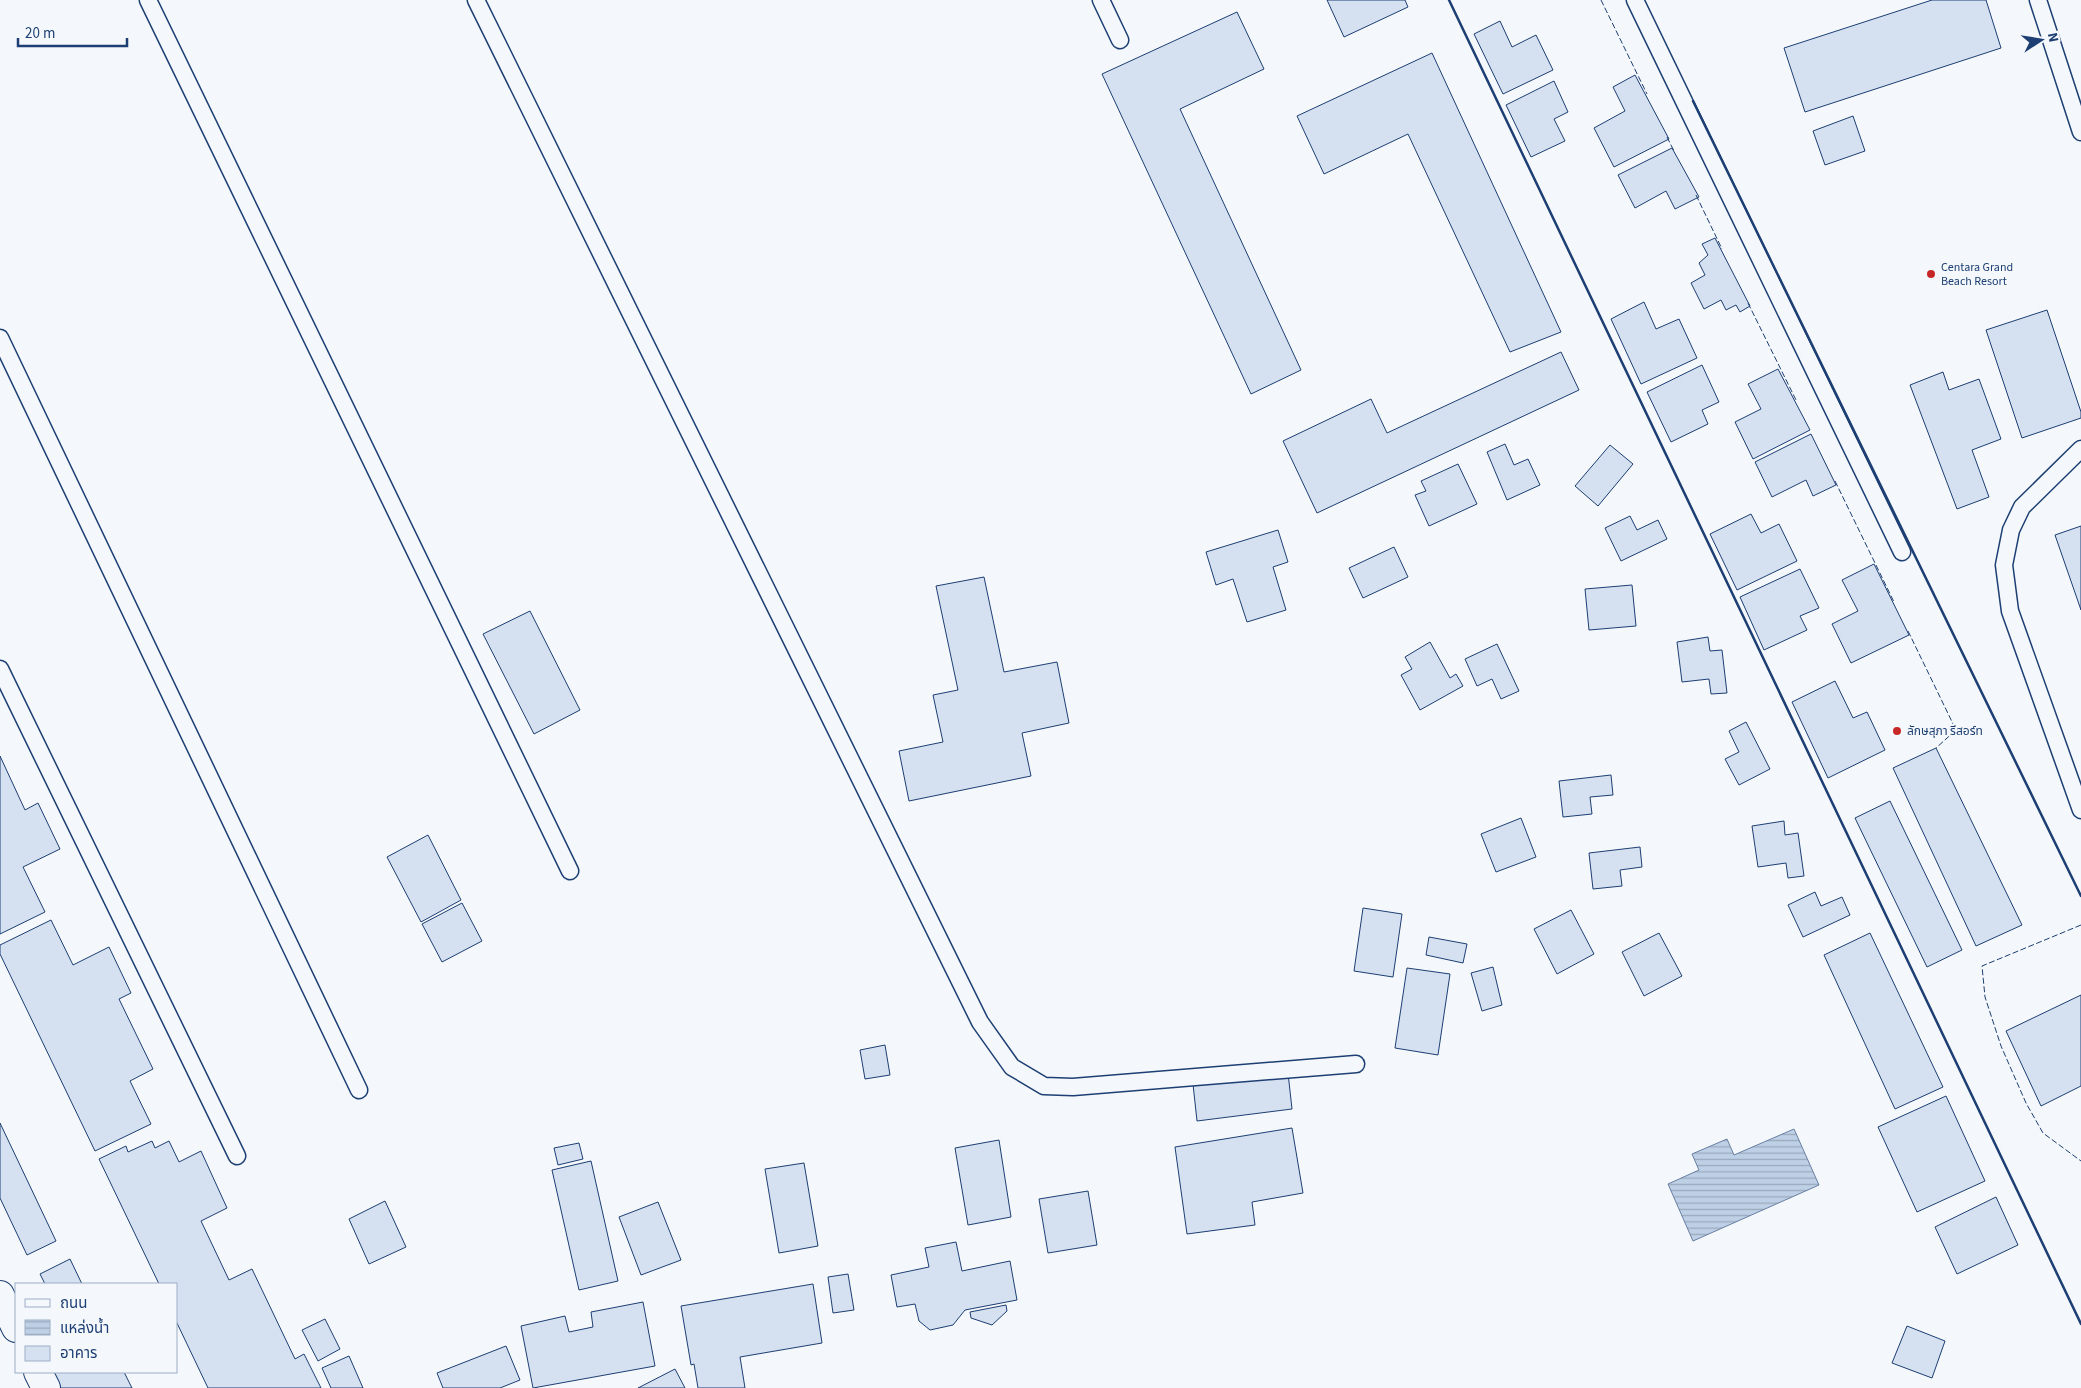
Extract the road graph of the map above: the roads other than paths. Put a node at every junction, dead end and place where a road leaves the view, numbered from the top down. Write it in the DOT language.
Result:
graph roads {
  1 [pos="148,0"];
  2 [pos="476,0"];
  3 [pos="1101,0"];
  4 [pos="1635,0"];
  5 [pos="2038,0"];
  6 [pos="1120,40"];
  7 [pos="2081,132"];
  8 [pos="0,338"];
  9 [pos="2081,448"];
  10 [pos="1902,552"];
  11 [pos="0,669"];
  12 [pos="2081,810"];
  13 [pos="570,871"];
  14 [pos="1356,1064"];
  15 [pos="359,1090"];
  16 [pos="237,1156"];
  17 [pos="0,1295"];
  18 [pos="15,1326"];
  19 [pos="38,1373"];
  20 [pos="46,1388"];
  1 -- 13 [label="lane"];
  2 -- 14 [label="lane"];
  3 -- 6 [label="lane"];
  4 -- 10 [label="lane"];
  5 -- 7 [label="lane"];
  8 -- 15 [label="lane"];
  9 -- 12 [label="lane"];
  11 -- 16 [label="lane"];
  17 -- 18 [label="street"];
  19 -- 20 [label="street"];
}
